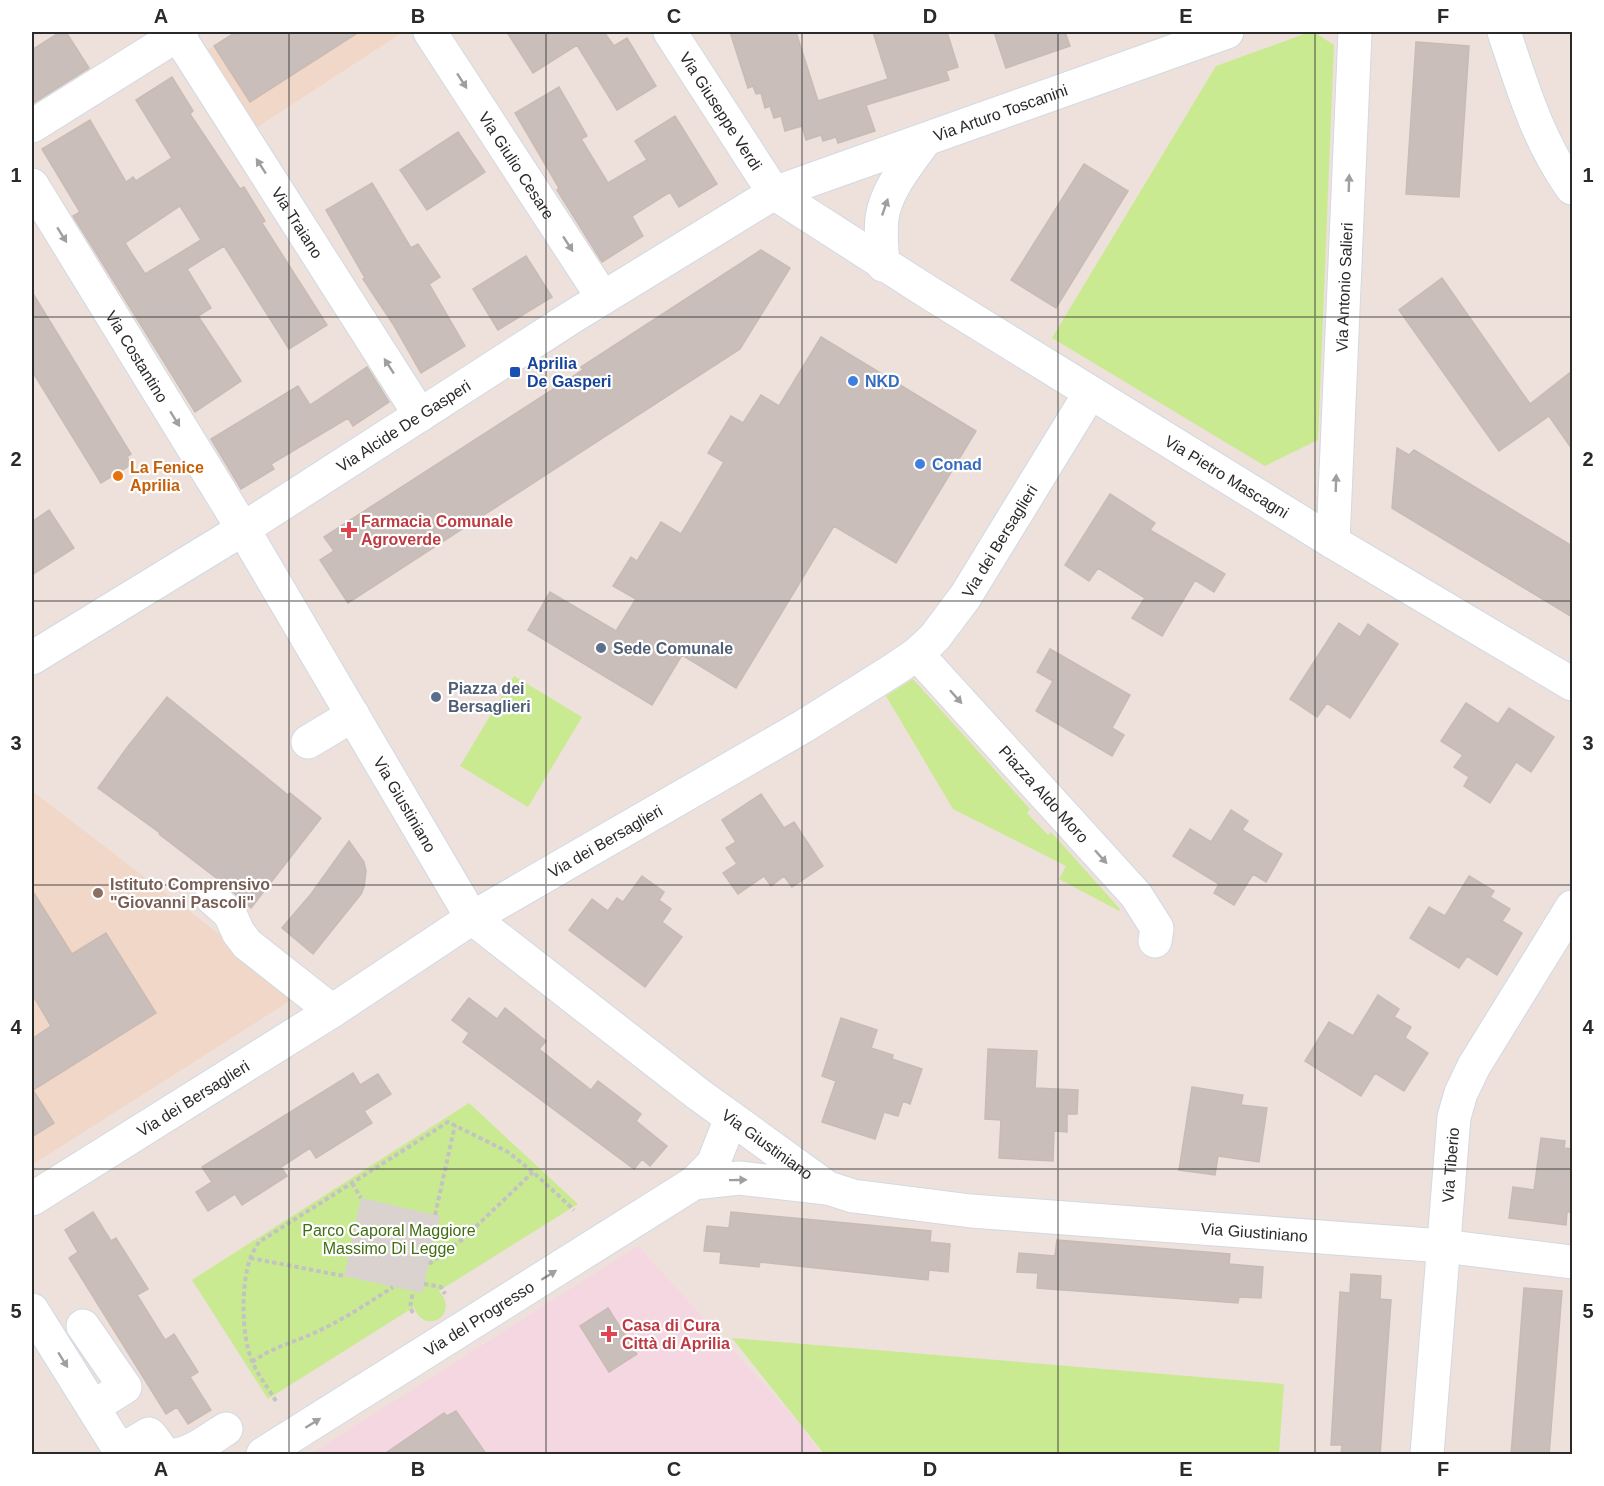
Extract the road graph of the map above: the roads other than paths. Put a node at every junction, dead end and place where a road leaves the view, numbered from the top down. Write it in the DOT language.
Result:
graph roads {
  1 [pos="178,32"];
  2 [pos="430,32"];
  3 [pos="669,32"];
  4 [pos="1227,32"];
  5 [pos="1355,32"];
  6 [pos="1504,32"];
  7 [pos="1524,32"];
  8 [pos="32,126"];
  9 [pos="925,140"];
  10 [pos="1572,153"];
  11 [pos="32,185"];
  12 [pos="1572,188"];
  13 [pos="774,193"];
  14 [pos="883,265"];
  15 [pos="603,298"];
  16 [pos="1090,393"];
  17 [pos="420,415"];
  18 [pos="243,529"];
  19 [pos="1333,542"];
  20 [pos="917,654"];
  21 [pos="32,658"];
  22 [pos="1572,684"];
  23 [pos="353,715"];
  24 [pos="308,742"];
  25 [pos="212,898"];
  26 [pos="1572,907"];
  27 [pos="472,918"];
  28 [pos="1155,941"];
  29 [pos="333,1011"];
  30 [pos="731,1118"];
  31 [pos="694,1183"];
  32 [pos="828,1188"];
  33 [pos="32,1199"];
  34 [pos="1443,1246"];
  35 [pos="1572,1262"];
  36 [pos="32,1310"];
  37 [pos="83,1326"];
  38 [pos="93,1407"];
  39 [pos="226,1429"];
  40 [pos="121,1453"];
  41 [pos="263,1455"];
  42 [pos="1427,1455"];
  1 -- 8 [label="street"];
  17 -- 1 [label="street, Via Traiano, one-way"];
  2 -- 15 [label="street, Via Giulio Cesare, one-way"];
  3 -- 13 [label="street, Via Giuseppe Verdi"];
  4 -- 9 [label="street, Via Arturo Toscanini"];
  19 -- 5 [label="street, Via Antonio Salieri, one-way"];
  6 -- 12 [label="street"];
  7 -- 10 [label="street"];
  9 -- 13 [label="street, Via Arturo Toscanini"];
  14 -- 9 [label="street, one-way"];
  11 -- 18 [label="street, Via Costantino, one-way"];
  13 -- 14 [label="street, Via Pietro Mascagni"];
  13 -- 15 [label="street, Via Alcide De Gasperi"];
  14 -- 16 [label="street, Via Pietro Mascagni"];
  15 -- 17 [label="street, Via Alcide De Gasperi"];
  16 -- 19 [label="street, Via Pietro Mascagni"];
  16 -- 20 [label="street, Via dei Bersaglieri"];
  17 -- 18 [label="street, Via Alcide De Gasperi"];
  18 -- 21 [label="street, Via Alcide De Gasperi"];
  18 -- 23 [label="street, Via Giustiniano"];
  19 -- 22 [label="street, Via Pietro Mascagni"];
  20 -- 27 [label="street, Via dei Bersaglieri"];
  20 -- 28 [label="street, Piazza Aldo Moro, one-way"];
  23 -- 24 [label="street"];
  23 -- 27 [label="street, Via Giustiniano"];
  25 -- 29 [label="street"];
  26 -- 34 [label="street, Via Tiberio"];
  27 -- 29 [label="street, Via dei Bersaglieri"];
  27 -- 30 [label="street, Via Giustiniano"];
  29 -- 33 [label="street, Via dei Bersaglieri"];
  30 -- 31 [label="street, Via del Progresso"];
  30 -- 32 [label="street, Via Giustiniano"];
  31 -- 32 [label="street, Via del Progresso, one-way"];
  41 -- 31 [label="street, Via del Progresso, one-way"];
  32 -- 34 [label="street, Via Giustiniano"];
  34 -- 35 [label="street, Via Giustiniano"];
  34 -- 42 [label="street, Via Tiberio"];
  36 -- 38 [label="street, one-way"];
  37 -- 38 [label="street"];
  38 -- 40 [label="street"];
  39 -- 40 [label="street"];
}
